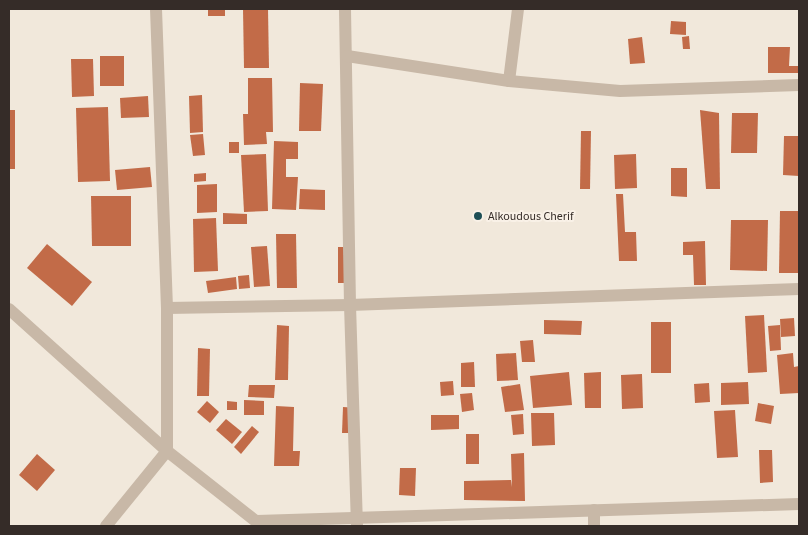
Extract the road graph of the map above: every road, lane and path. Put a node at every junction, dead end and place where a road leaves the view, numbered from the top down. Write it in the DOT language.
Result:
graph roads {
  1 [pos="156,9"];
  2 [pos="345,9"];
  3 [pos="518,9"];
  4 [pos="347,56"];
  5 [pos="509,81"];
  6 [pos="799,85"];
  7 [pos="799,289"];
  8 [pos="350,305"];
  9 [pos="167,308"];
  10 [pos="11,314"];
  11 [pos="167,452"];
  12 [pos="799,504"];
  13 [pos="594,510"];
  14 [pos="358,523"];
  15 [pos="260,524"];
  16 [pos="106,526"];
  17 [pos="594,526"];
  1 -- 9 [label="street"];
  2 -- 4 [label="street"];
  3 -- 5 [label="street"];
  4 -- 5 [label="street"];
  4 -- 8 [label="street"];
  5 -- 6 [label="street"];
  7 -- 8 [label="street"];
  8 -- 9 [label="street"];
  8 -- 14 [label="street"];
  9 -- 11 [label="street"];
  10 -- 11 [label="street"];
  11 -- 15 [label="street"];
  11 -- 16 [label="street"];
  12 -- 13 [label="street"];
  13 -- 14 [label="street"];
  13 -- 17 [label="street"];
  14 -- 15 [label="street"];
}
